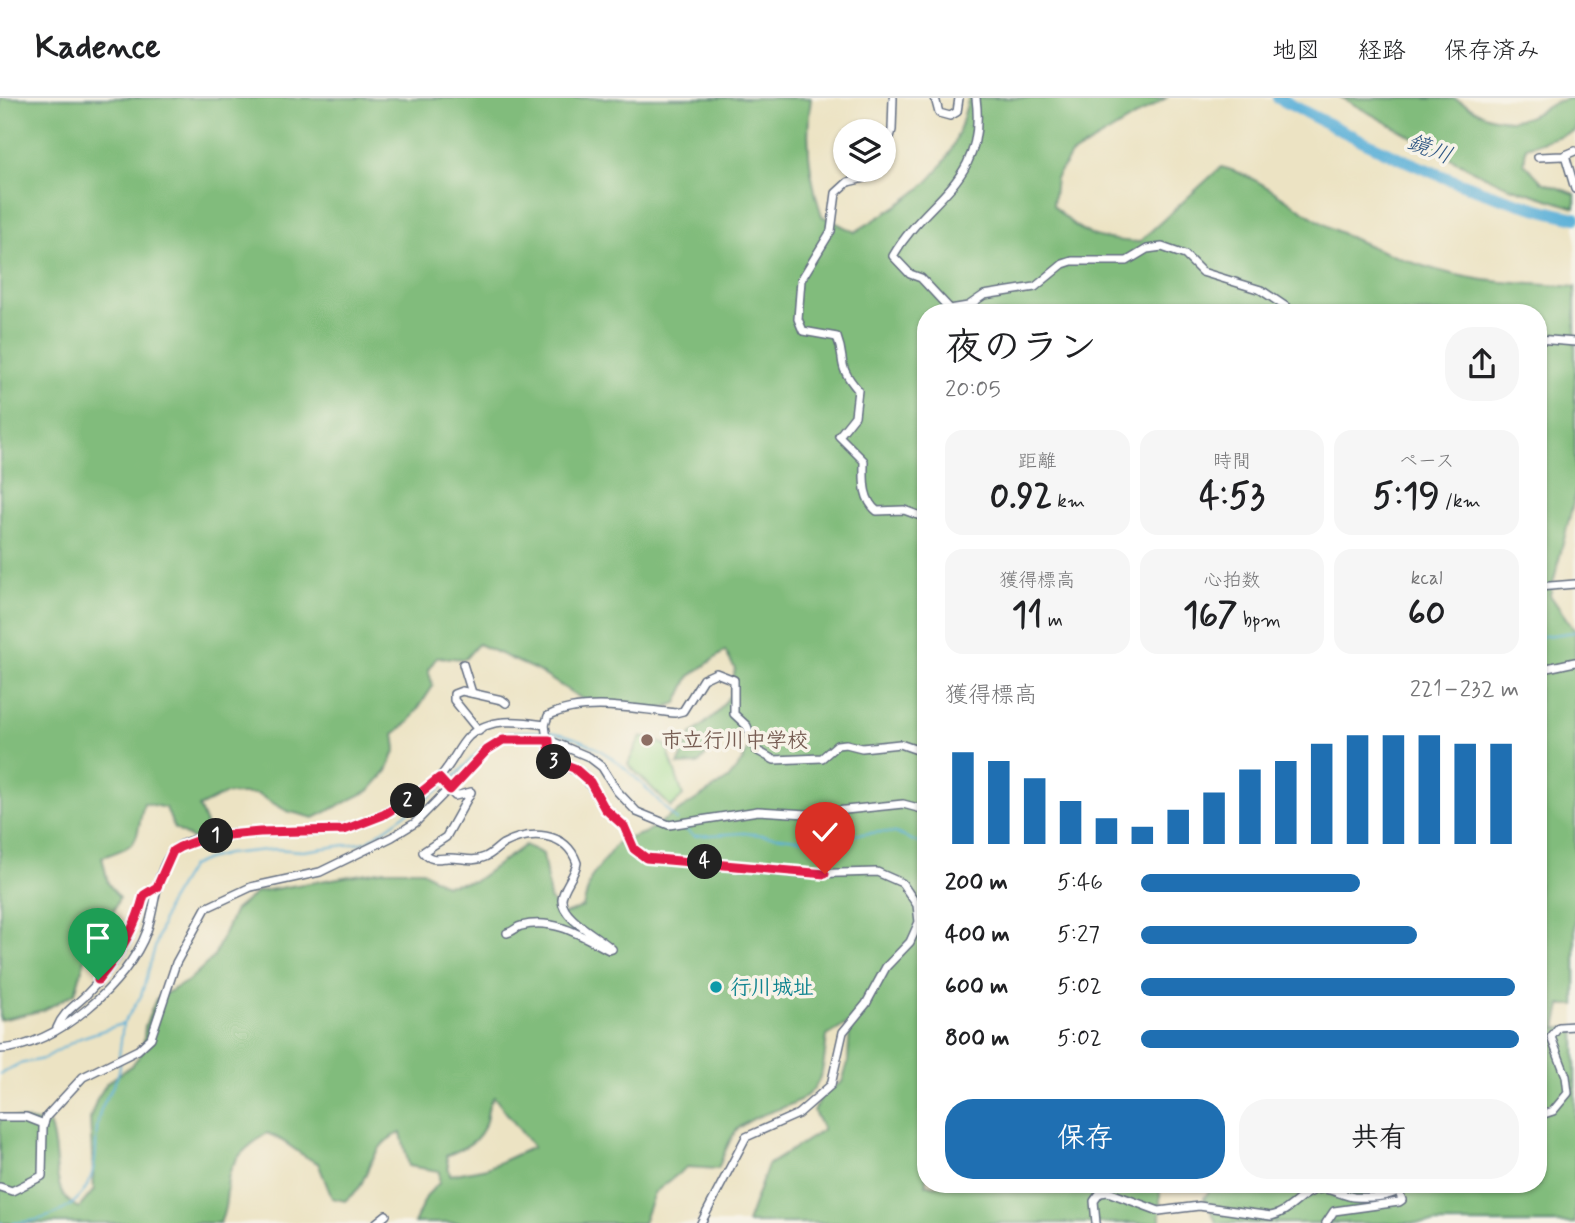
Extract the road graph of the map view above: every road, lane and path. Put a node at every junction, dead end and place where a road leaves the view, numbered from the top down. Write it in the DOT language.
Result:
graph roads {
  1 [pos="893,98"];
  2 [pos="935,98"];
  3 [pos="959,98"];
  4 [pos="976,98"];
  5 [pos="892,119"];
  6 [pos="1575,151"];
  7 [pos="1565,155"];
  8 [pos="1538,157"];
  9 [pos="848,182"];
  10 [pos="1575,189"];
  11 [pos="945,304"];
  12 [pos="971,304"];
  13 [pos="1282,304"];
  14 [pos="1547,340"];
  15 [pos="1575,342"];
  16 [pos="917,514"];
  17 [pos="1575,584"];
  18 [pos="1547,586"];
  19 [pos="1575,662"];
  20 [pos="463,664"];
  21 [pos="1547,668"];
  22 [pos="472,693"];
  23 [pos="506,703"];
  24 [pos="545,725"];
  25 [pos="479,731"];
  26 [pos="549,740"];
  27 [pos="917,750"];
  28 [pos="439,778"];
  29 [pos="450,790"];
  30 [pos="917,808"];
  31 [pos="157,887"];
  32 [pos="917,905"];
  33 [pos="917,926"];
  34 [pos="507,933"];
  35 [pos="1575,1026"];
  36 [pos="57,1028"];
  37 [pos="0,1049"];
  38 [pos="1547,1113"];
  39 [pos="0,1117"];
  40 [pos="44,1124"];
  41 [pos="0,1187"];
  42 [pos="1099,1193"];
  43 [pos="1111,1193"];
  44 [pos="1307,1193"];
  45 [pos="1339,1193"];
  46 [pos="1390,1193"];
  47 [pos="1399,1193"];
  48 [pos="386,1215"];
  49 [pos="376,1223"];
  50 [pos="701,1223"];
  51 [pos="1096,1223"];
  52 [pos="1326,1223"];
  1 -- 5 [label="street"];
  2 -- 3 [label="street"];
  4 -- 11 [label="street"];
  6 -- 7 [label="street"];
  7 -- 8 [label="street"];
  7 -- 10 [label="street"];
  9 -- 16 [label="street"];
  12 -- 13 [label="street"];
  14 -- 15 [label="street"];
  17 -- 18 [label="street"];
  19 -- 21 [label="street"];
  20 -- 22 [label="street"];
  22 -- 23 [label="street"];
  22 -- 25 [label="street"];
  24 -- 25 [label="street"];
  24 -- 26 [label="street"];
  24 -- 27 [label="street"];
  25 -- 28 [label="street"];
  26 -- 29 [label="street"];
  26 -- 30 [label="street"];
  26 -- 32 [label="street"];
  28 -- 29 [label="street"];
  28 -- 31 [label="street"];
  29 -- 34 [label="street"];
  29 -- 40 [label="street"];
  31 -- 36 [label="street"];
  31 -- 36 [label="street"];
  33 -- 50 [label="street"];
  35 -- 38 [label="street"];
  36 -- 37 [label="street"];
  39 -- 40 [label="street"];
  40 -- 41 [label="street"];
  42 -- 51 [label="street"];
  43 -- 44 [label="street"];
  45 -- 46 [label="street"];
  47 -- 52 [label="street"];
  48 -- 49 [label="street"];
}
